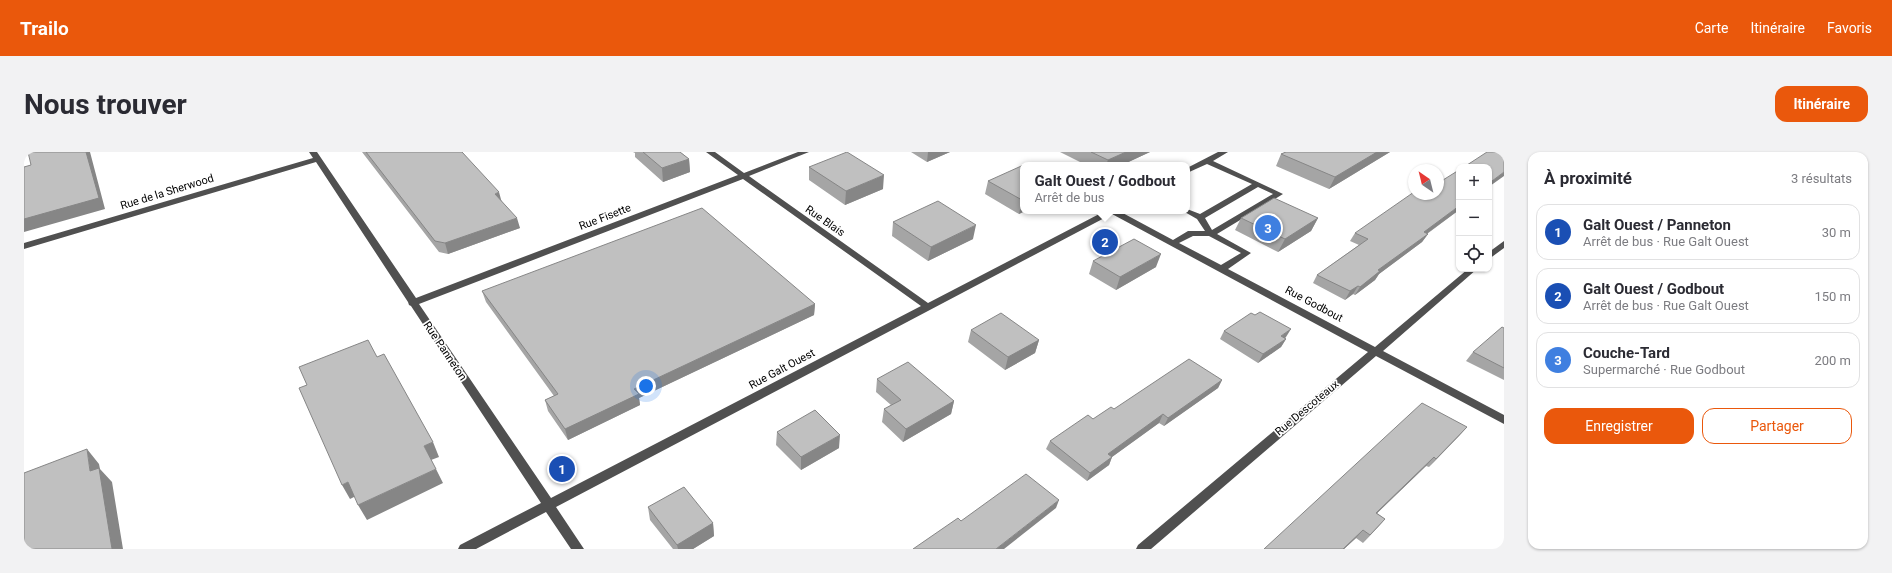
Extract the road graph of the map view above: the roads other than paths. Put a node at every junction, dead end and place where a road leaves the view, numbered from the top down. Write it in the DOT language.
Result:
graph roads {
  1 [pos="710,152"];
  2 [pos="805,152"];
  3 [pos="1224,152"];
  4 [pos="315,156"];
  5 [pos="1207,161"];
  6 [pos="1190,170"];
  7 [pos="742,176"];
  8 [pos="1258,184"];
  9 [pos="1190,212"];
  10 [pos="1106,214"];
  11 [pos="1118,214"];
  12 [pos="1200,217"];
  13 [pos="1211,234"];
  14 [pos="1173,243"];
  15 [pos="1504,244"];
  16 [pos="24,246"];
  17 [pos="1492,254"];
  18 [pos="1222,269"];
  19 [pos="1469,272"];
  20 [pos="412,303"];
  21 [pos="928,307"];
  22 [pos="1375,350"];
  23 [pos="1504,420"];
  24 [pos="549,505"];
  25 [pos="464,549"];
  26 [pos="578,549"];
  27 [pos="1142,549"];
  1 -- 7 [label="street, Rue Blais"];
  2 -- 7 [label="street, Rue Fisette"];
  3 -- 5 [label="street"];
  4 -- 16 [label="street, Rue de la Sherwood"];
  4 -- 20 [label="street, Rue Panneton"];
  5 -- 6 [label="street"];
  5 -- 8 [label="street"];
  7 -- 20 [label="street, Rue Fisette"];
  7 -- 21 [label="street, Rue Blais"];
  8 -- 12 [label="street"];
  8 -- 13 [label="street"];
  9 -- 12 [label="street"];
  10 -- 21 [label="street, Rue Galt Ouest"];
  11 -- 14 [label="street, Rue Godbout"];
  12 -- 13 [label="street"];
  13 -- 14 [label="street"];
  13 -- 18 [label="street"];
  14 -- 18 [label="street, Rue Godbout"];
  15 -- 17 [label="street"];
  18 -- 22 [label="street, Rue Godbout"];
  19 -- 22 [label="street, Rue Descoteaux"];
  20 -- 24 [label="street, Rue Panneton"];
  21 -- 24 [label="street, Rue Galt Ouest"];
  22 -- 23 [label="street, Rue Godbout"];
  22 -- 27 [label="street, Rue Descoteaux"];
  24 -- 25 [label="street, Rue Galt Ouest"];
  24 -- 26 [label="street, Rue Panneton"];
}
